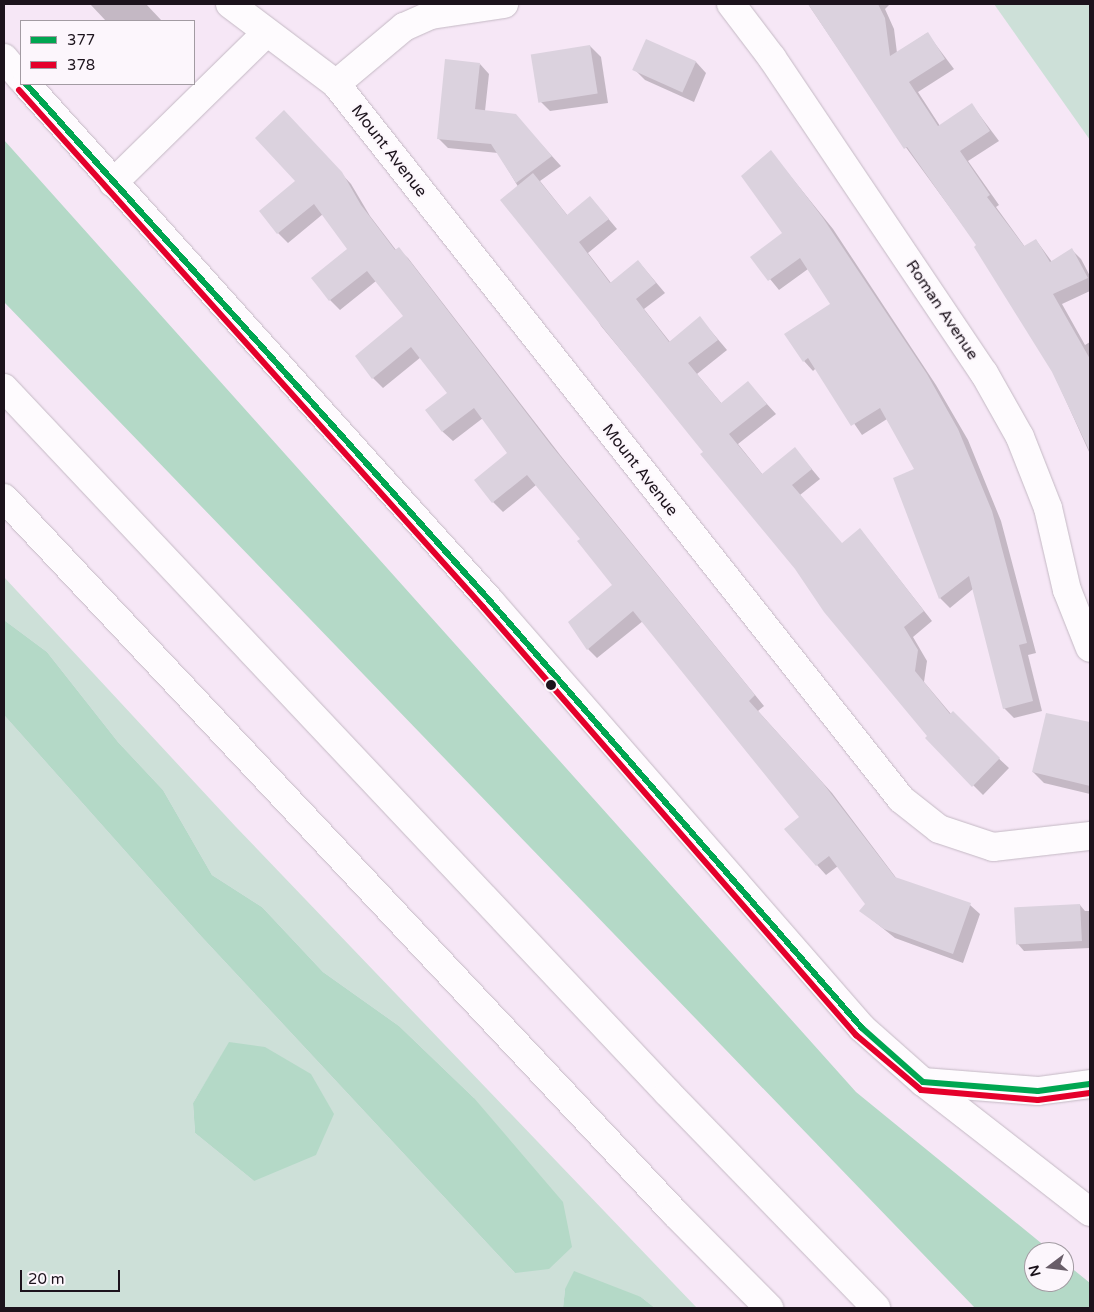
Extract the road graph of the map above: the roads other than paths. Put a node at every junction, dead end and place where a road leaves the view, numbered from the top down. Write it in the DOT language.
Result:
graph roads {
  1 [pos="230,4"];
  2 [pos="504,4"];
  3 [pos="731,4"];
  4 [pos="266,33"];
  5 [pos="4,58"];
  6 [pos="20,77"];
  7 [pos="336,84"];
  8 [pos="27,85"];
  9 [pos="113,183"];
  10 [pos="4,388"];
  11 [pos="4,498"];
  12 [pos="1090,648"];
  13 [pos="1090,836"];
  14 [pos="923,1082"];
  15 [pos="1090,1084"];
  16 [pos="1090,1212"];
  17 [pos="769,1308"];
  18 [pos="876,1308"];
  1 -- 4 [label="main road, Mount Avenue"];
  2 -- 7 [label="main road"];
  3 -- 12 [label="main road, Roman Avenue"];
  4 -- 7 [label="main road, Mount Avenue"];
  4 -- 9 [label="main road"];
  5 -- 6 [label="main road"];
  7 -- 13 [label="main road, Mount Avenue"];
  8 -- 9 [label="main road"];
  9 -- 14 [label="main road"];
  10 -- 18 [label="main road"];
  11 -- 17 [label="main road"];
  14 -- 15 [label="main road"];
  14 -- 16 [label="main road"];
}
